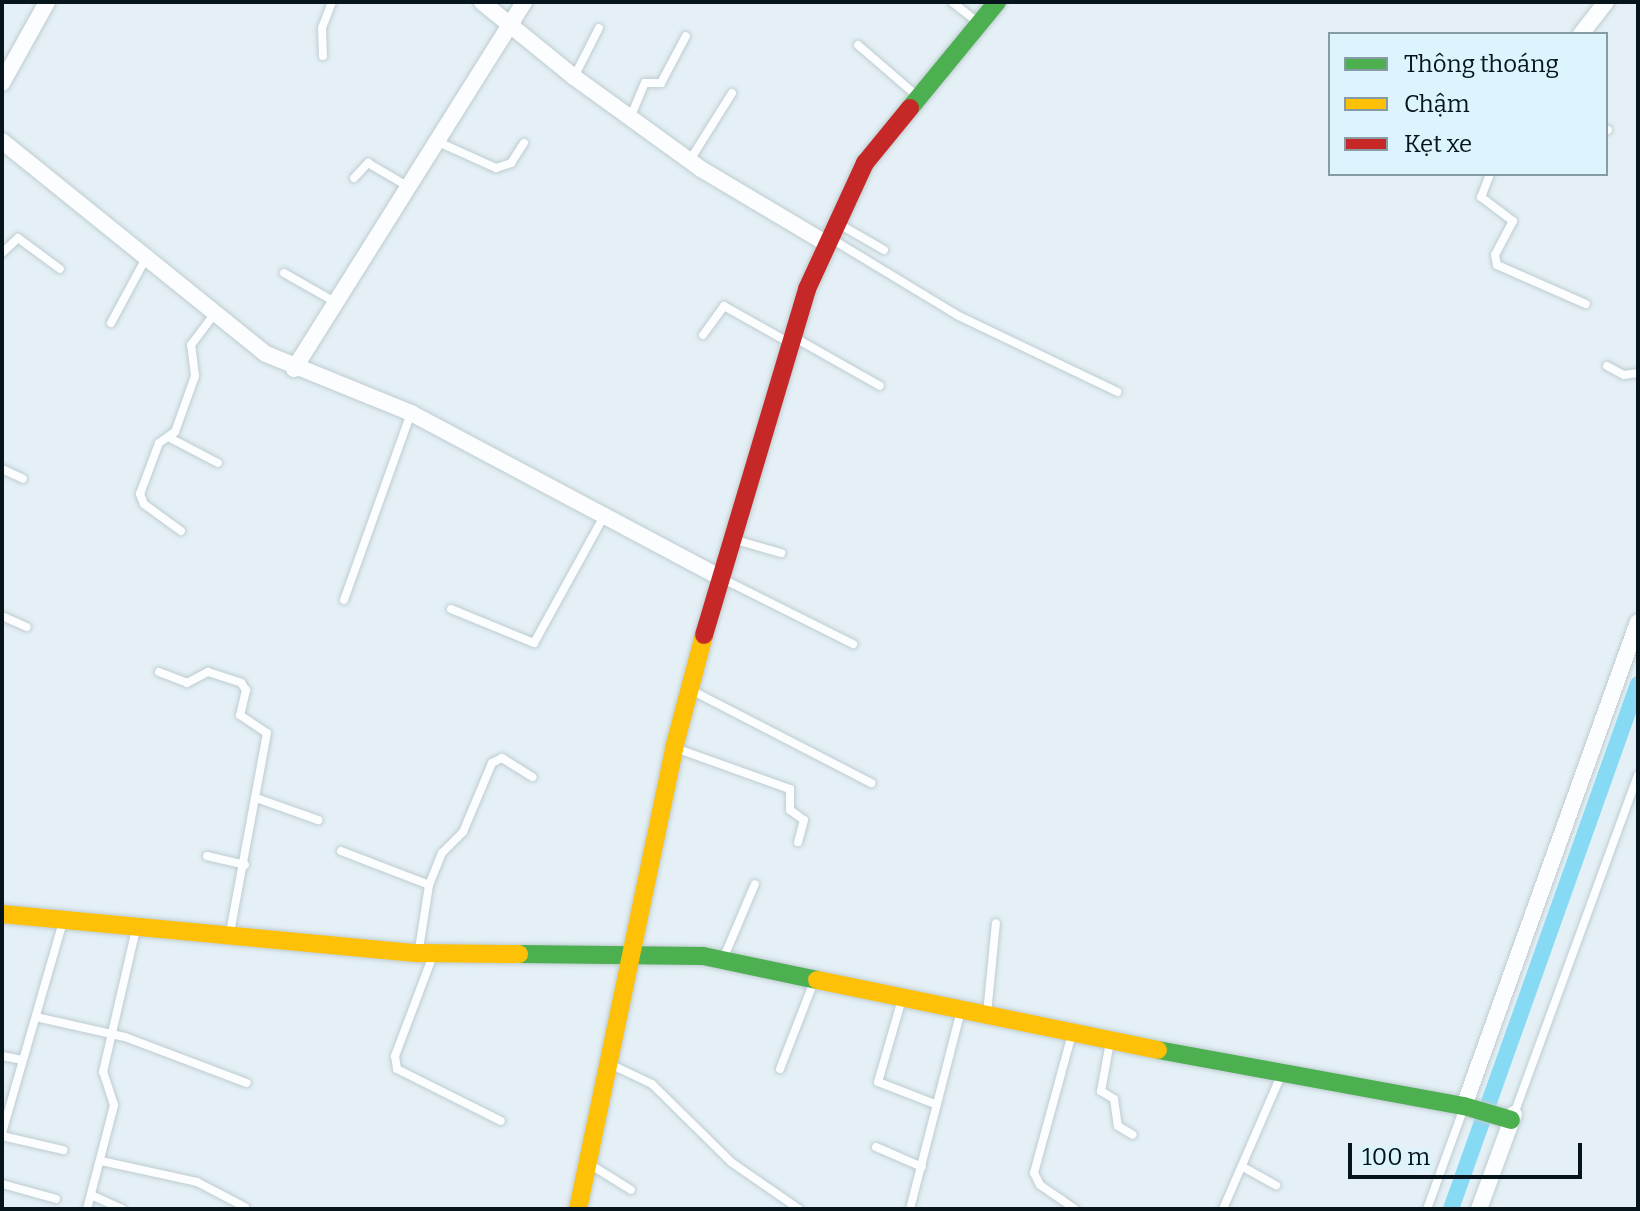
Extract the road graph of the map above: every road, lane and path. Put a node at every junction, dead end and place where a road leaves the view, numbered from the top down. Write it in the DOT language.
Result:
graph roads {
  1 [pos="46,2"];
  2 [pos="332,2"];
  3 [pos="482,2"];
  4 [pos="524,2"];
  5 [pos="952,2"];
  6 [pos="997,2"];
  7 [pos="1606,2"];
  8 [pos="979,22"];
  9 [pos="510,25"];
  10 [pos="599,28"];
  11 [pos="1583,32"];
  12 [pos="686,36"];
  13 [pos="858,45"];
  14 [pos="323,56"];
  15 [pos="574,77"];
  16 [pos="2,83"];
  17 [pos="732,93"];
  18 [pos="916,95"];
  19 [pos="630,118"];
  20 [pos="2,141"];
  21 [pos="436,141"];
  22 [pos="524,143"];
  23 [pos="689,161"];
  24 [pos="1489,176"];
  25 [pos="354,178"];
  26 [pos="407,186"];
  27 [pos="828,233"];
  28 [pos="884,250"];
  29 [pos="2,253"];
  30 [pos="147,257"];
  31 [pos="60,269"];
  32 [pos="284,273"];
  33 [pos="335,302"];
  34 [pos="1586,304"];
  35 [pos="214,314"];
  36 [pos="111,323"];
  37 [pos="703,335"];
  38 [pos="792,340"];
  39 [pos="1607,366"];
  40 [pos="294,369"];
  41 [pos="1638,373"];
  42 [pos="880,386"];
  43 [pos="1118,392"];
  44 [pos="411,413"];
  45 [pos="170,438"];
  46 [pos="218,463"];
  47 [pos="2,469"];
  48 [pos="23,479"];
  49 [pos="604,515"];
  50 [pos="181,531"];
  51 [pos="735,540"];
  52 [pos="781,553"];
  53 [pos="719,577"];
  54 [pos="344,600"];
  55 [pos="451,609"];
  56 [pos="2,616"];
  57 [pos="1638,622"];
  58 [pos="27,627"];
  59 [pos="853,644"];
  60 [pos="159,672"];
  61 [pos="690,690"];
  62 [pos="674,748"];
  63 [pos="1638,775"];
  64 [pos="532,777"];
  65 [pos="871,783"];
  66 [pos="259,799"];
  67 [pos="318,820"];
  68 [pos="798,842"];
  69 [pos="341,851"];
  70 [pos="207,856"];
  71 [pos="245,865"];
  72 [pos="755,884"];
  73 [pos="429,885"];
  74 [pos="2,914"];
  75 [pos="63,921"];
  76 [pos="996,923"];
  77 [pos="136,929"];
  78 [pos="229,938"];
  79 [pos="426,953"];
  80 [pos="629,956"];
  81 [pos="724,959"];
  82 [pos="815,979"];
  83 [pos="902,998"];
  84 [pos="961,1009"];
  85 [pos="987,1015"];
  86 [pos="36,1017"];
  87 [pos="1072,1033"];
  88 [pos="110,1035"];
  89 [pos="1110,1041"];
  90 [pos="2,1056"];
  91 [pos="23,1060"];
  92 [pos="607,1064"];
  93 [pos="780,1069"];
  94 [pos="1281,1076"];
  95 [pos="247,1083"];
  96 [pos="935,1104"];
  97 [pos="1469,1107"];
  98 [pos="1508,1117"];
  99 [pos="501,1121"];
  100 [pos="2,1134"];
  101 [pos="1133,1135"];
  102 [pos="876,1147"];
  103 [pos="63,1150"];
  104 [pos="101,1161"];
  105 [pos="588,1163"];
  106 [pos="922,1167"];
  107 [pos="1243,1167"];
  108 [pos="2,1184"];
  109 [pos="1276,1185"];
  110 [pos="631,1190"];
  111 [pos="91,1195"];
  112 [pos="56,1199"];
  113 [pos="245,1207"];
  114 [pos="87,1209"];
  115 [pos="122,1209"];
  116 [pos="578,1209"];
  117 [pos="799,1209"];
  118 [pos="910,1209"];
  119 [pos="1075,1209"];
  120 [pos="1223,1209"];
  121 [pos="1427,1209"];
  122 [pos="1479,1209"];
  1 -- 16 [label="street"];
  2 -- 14 [label="lane"];
  3 -- 9 [label="street"];
  4 -- 9 [label="street"];
  5 -- 8 [label="lane"];
  6 -- 8 [label="street"];
  7 -- 11 [label="street"];
  8 -- 18 [label="street"];
  9 -- 15 [label="street"];
  9 -- 21 [label="street"];
  10 -- 15 [label="lane"];
  12 -- 19 [label="lane"];
  13 -- 18 [label="lane"];
  15 -- 19 [label="street"];
  17 -- 23 [label="lane"];
  18 -- 27 [label="street"];
  19 -- 23 [label="street"];
  20 -- 30 [label="street"];
  21 -- 22 [label="lane"];
  21 -- 26 [label="street"];
  23 -- 27 [label="street"];
  24 -- 34 [label="lane"];
  25 -- 26 [label="lane"];
  26 -- 33 [label="street"];
  27 -- 28 [label="lane"];
  27 -- 38 [label="street"];
  27 -- 43 [label="lane"];
  29 -- 31 [label="lane"];
  30 -- 35 [label="street"];
  30 -- 36 [label="lane"];
  32 -- 33 [label="lane"];
  33 -- 40 [label="street"];
  35 -- 40 [label="street"];
  35 -- 45 [label="lane"];
  37 -- 38 [label="lane"];
  38 -- 42 [label="lane"];
  38 -- 51 [label="street"];
  39 -- 41 [label="lane"];
  40 -- 44 [label="street"];
  44 -- 49 [label="street"];
  44 -- 54 [label="lane"];
  45 -- 46 [label="lane"];
  45 -- 50 [label="lane"];
  47 -- 48 [label="lane"];
  49 -- 53 [label="street"];
  49 -- 55 [label="lane"];
  51 -- 52 [label="lane"];
  51 -- 53 [label="street"];
  53 -- 59 [label="lane"];
  53 -- 61 [label="street"];
  56 -- 58 [label="lane"];
  57 -- 97 [label="street"];
  60 -- 66 [label="lane"];
  61 -- 62 [label="street"];
  61 -- 65 [label="lane"];
  62 -- 68 [label="lane"];
  62 -- 80 [label="street"];
  63 -- 98 [label="lane"];
  64 -- 73 [label="lane"];
  66 -- 67 [label="lane"];
  66 -- 71 [label="lane"];
  69 -- 73 [label="lane"];
  70 -- 71 [label="lane"];
  71 -- 78 [label="lane"];
  72 -- 81 [label="lane"];
  73 -- 79 [label="lane"];
  74 -- 75 [label="street"];
  75 -- 77 [label="street"];
  75 -- 86 [label="lane"];
  76 -- 85 [label="lane"];
  77 -- 78 [label="street"];
  77 -- 88 [label="lane"];
  78 -- 79 [label="street"];
  79 -- 80 [label="street"];
  79 -- 99 [label="lane"];
  80 -- 81 [label="street"];
  80 -- 92 [label="street"];
  81 -- 82 [label="street"];
  82 -- 83 [label="street"];
  82 -- 93 [label="lane"];
  83 -- 84 [label="street"];
  83 -- 96 [label="lane"];
  84 -- 85 [label="street"];
  84 -- 96 [label="lane"];
  85 -- 87 [label="street"];
  86 -- 88 [label="lane"];
  86 -- 91 [label="lane"];
  87 -- 89 [label="street"];
  87 -- 119 [label="lane"];
  88 -- 95 [label="lane"];
  88 -- 104 [label="lane"];
  89 -- 94 [label="street"];
  89 -- 101 [label="lane"];
  90 -- 91 [label="lane"];
  91 -- 100 [label="lane"];
  92 -- 105 [label="street"];
  92 -- 117 [label="lane"];
  94 -- 97 [label="street"];
  94 -- 107 [label="lane"];
  96 -- 106 [label="lane"];
  97 -- 98 [label="street"];
  97 -- 121 [label="lane"];
  98 -- 122 [label="street"];
  100 -- 103 [label="lane"];
  102 -- 106 [label="lane"];
  104 -- 111 [label="lane"];
  104 -- 113 [label="lane"];
  105 -- 110 [label="lane"];
  105 -- 116 [label="street"];
  106 -- 118 [label="lane"];
  107 -- 109 [label="lane"];
  107 -- 120 [label="lane"];
  108 -- 112 [label="lane"];
  111 -- 114 [label="lane"];
  111 -- 115 [label="lane"];
}
